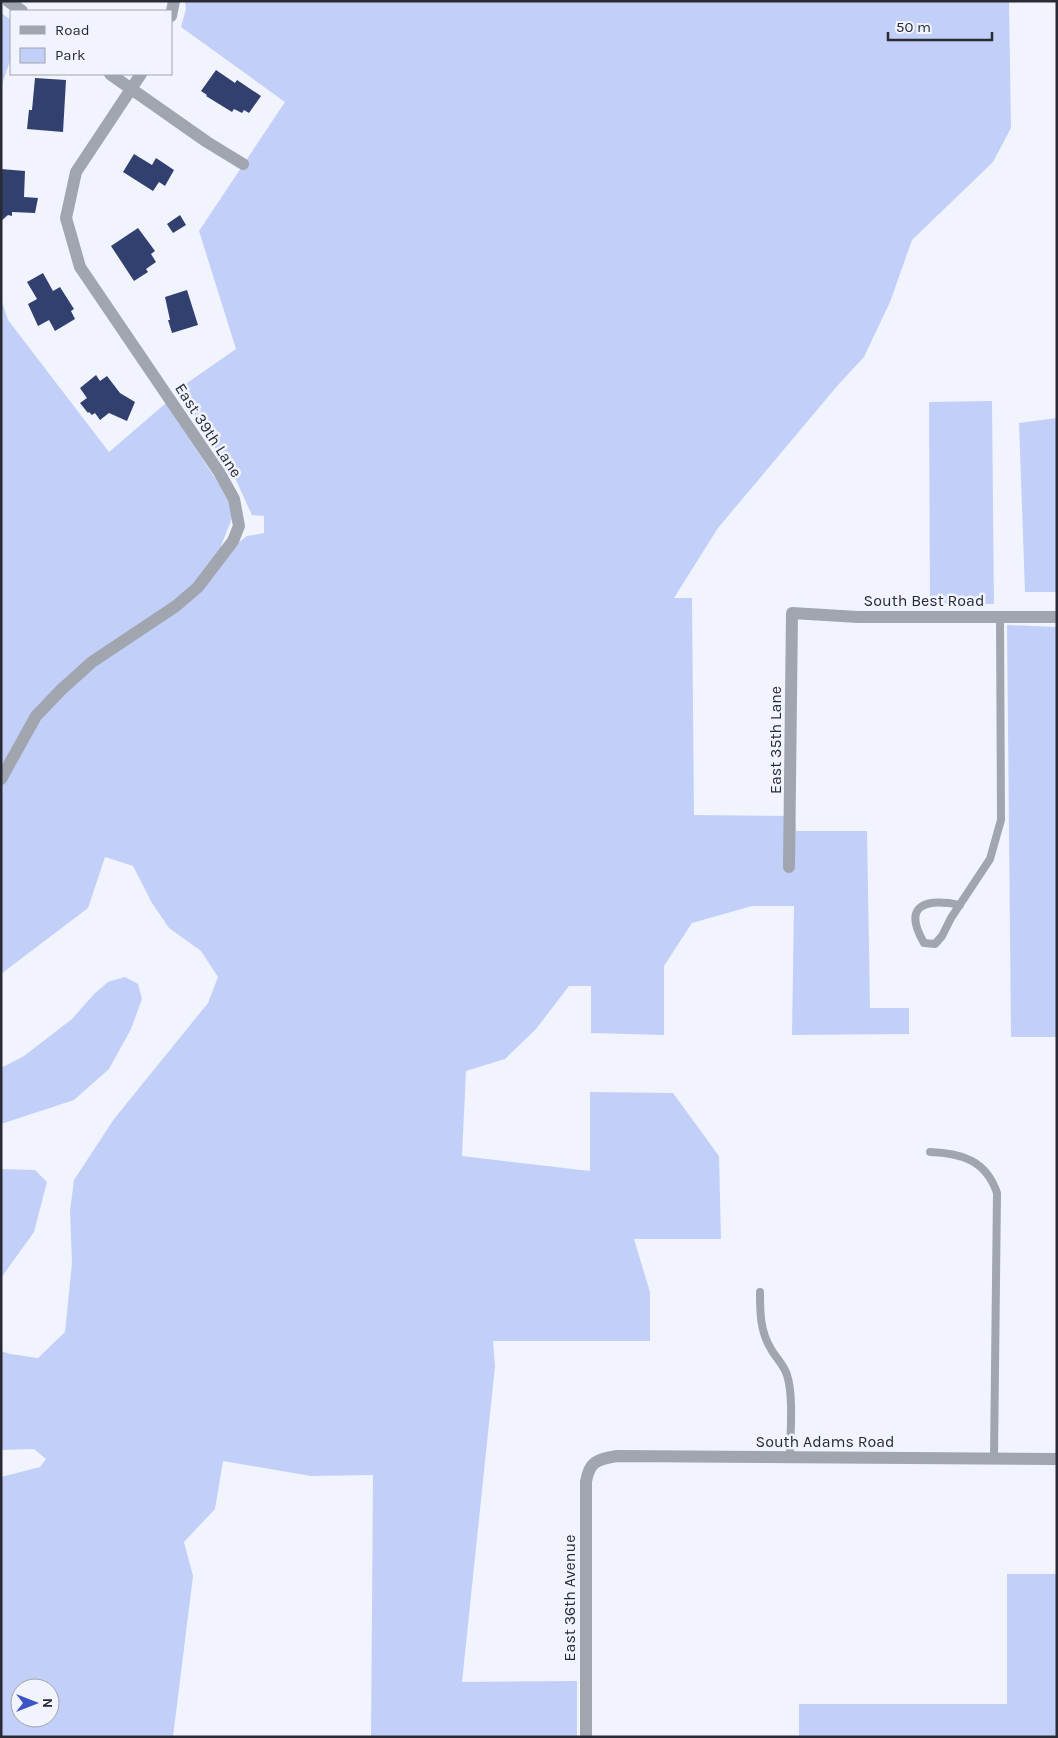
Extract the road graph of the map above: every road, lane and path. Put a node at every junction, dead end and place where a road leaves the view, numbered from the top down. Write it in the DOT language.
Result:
graph roads {
  1 [pos="8,1"];
  2 [pos="21,10"];
  3 [pos="112,75"];
  4 [pos="140,75"];
  5 [pos="131,88"];
  6 [pos="244,164"];
  7 [pos="792,613"];
  8 [pos="1000,617"];
  9 [pos="1057,617"];
  10 [pos="1,779"];
  11 [pos="789,867"];
  12 [pos="960,905"];
  13 [pos="930,1152"];
  14 [pos="760,1292"];
  15 [pos="790,1457"];
  16 [pos="994,1458"];
  17 [pos="1057,1458"];
  18 [pos="594,1462"];
  19 [pos="586,1737"];
  1 -- 2 [label="street"];
  3 -- 5 [label="street"];
  4 -- 5 [label="street, East 39th Lane"];
  5 -- 6 [label="street"];
  5 -- 10 [label="street, East 39th Lane"];
  7 -- 8 [label="street, South Best Road"];
  7 -- 11 [label="street, East 35th Lane"];
  8 -- 9 [label="street, South Best Road"];
  8 -- 12 [label="lane"];
  12 -- 12 [label="lane"];
  13 -- 16 [label="lane"];
  14 -- 15 [label="lane"];
  15 -- 16 [label="street, South Adams Road"];
  15 -- 18 [label="street, South Adams Road"];
  16 -- 17 [label="street, South Adams Road"];
  18 -- 19 [label="street, East 36th Avenue"];
}
